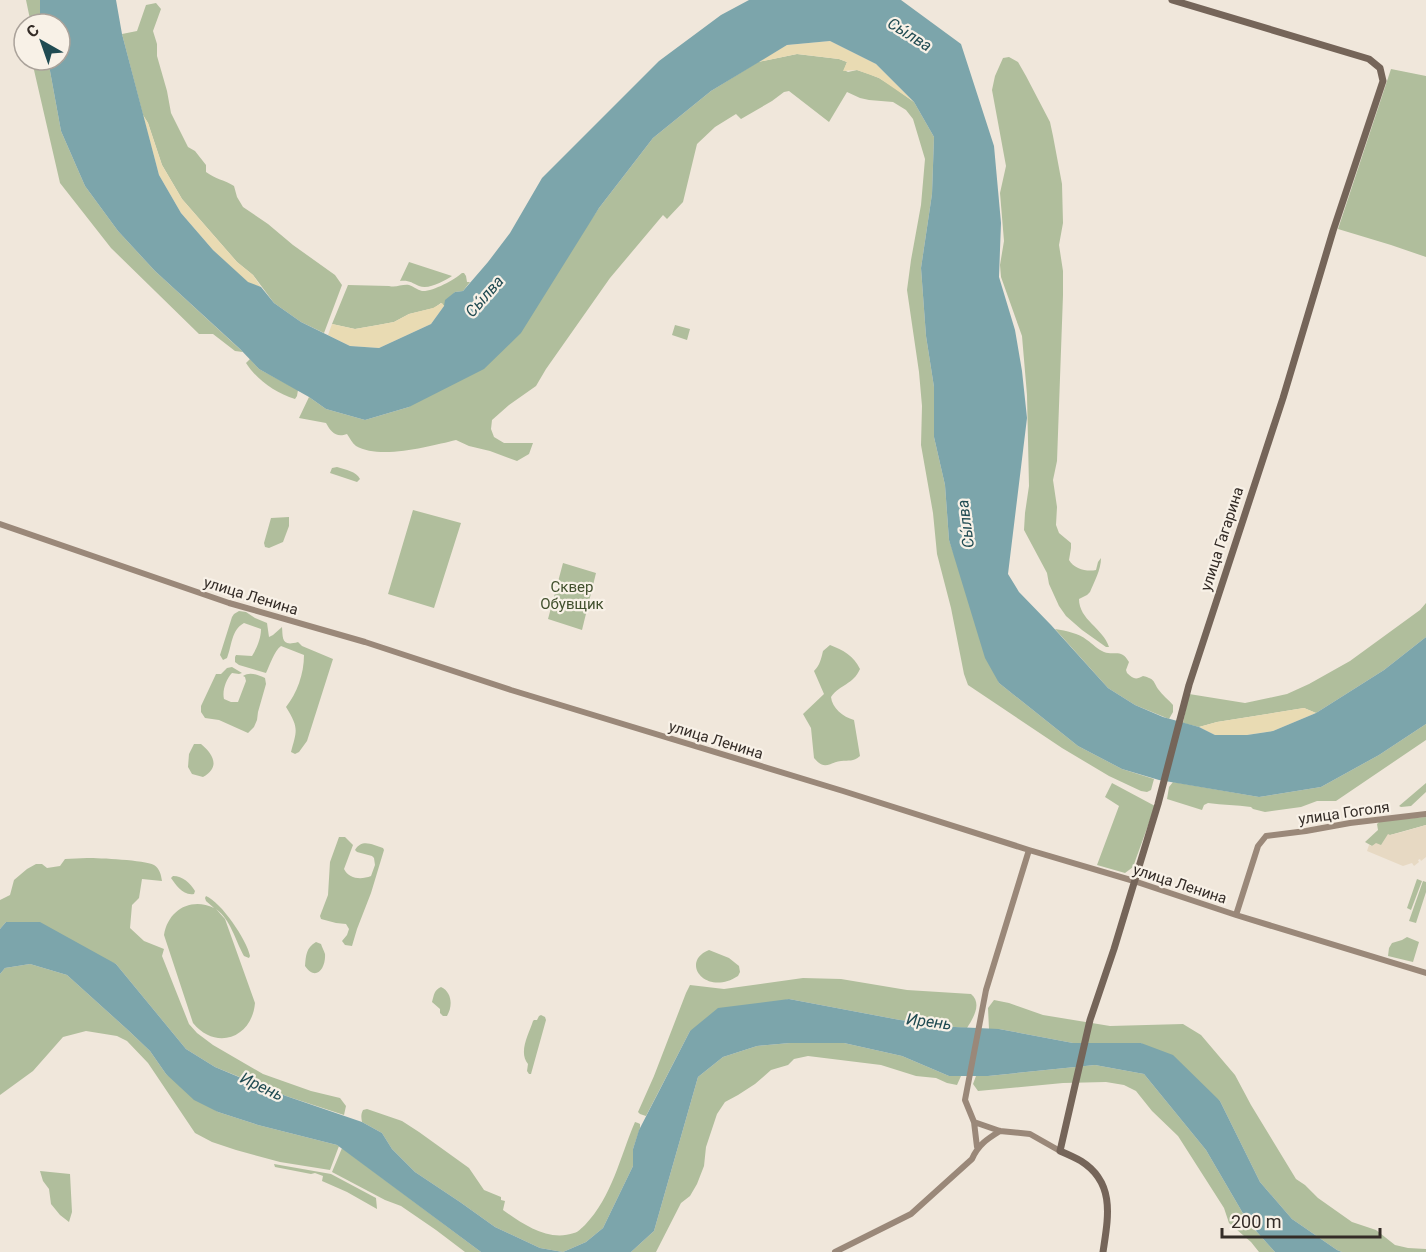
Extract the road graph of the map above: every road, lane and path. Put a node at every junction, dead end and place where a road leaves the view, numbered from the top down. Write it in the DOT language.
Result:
graph roads {
  1 [pos="1172,0"];
  2 [pos="0,524"];
  3 [pos="1426,814"];
  4 [pos="1029,850"];
  5 [pos="1134,881"];
  6 [pos="1236,915"];
  7 [pos="1426,974"];
  8 [pos="974,1122"];
  9 [pos="1000,1131"];
  10 [pos="977,1147"];
  11 [pos="1060,1151"];
  12 [pos="835,1252"];
  13 [pos="1103,1252"];
  1 -- 5 [label="main road, улица Гагарина"];
  2 -- 4 [label="street, улица Ленина"];
  3 -- 6 [label="street, улица Гоголя"];
  4 -- 5 [label="street, улица Ленина"];
  4 -- 8 [label="street"];
  5 -- 6 [label="street, улица Ленина"];
  5 -- 11 [label="main road, улица Гагарина"];
  6 -- 7 [label="street, улица Ленина"];
  8 -- 9 [label="street"];
  8 -- 10 [label="street"];
  9 -- 10 [label="street"];
  9 -- 11 [label="street"];
  10 -- 12 [label="street"];
  11 -- 13 [label="main road"];
}
